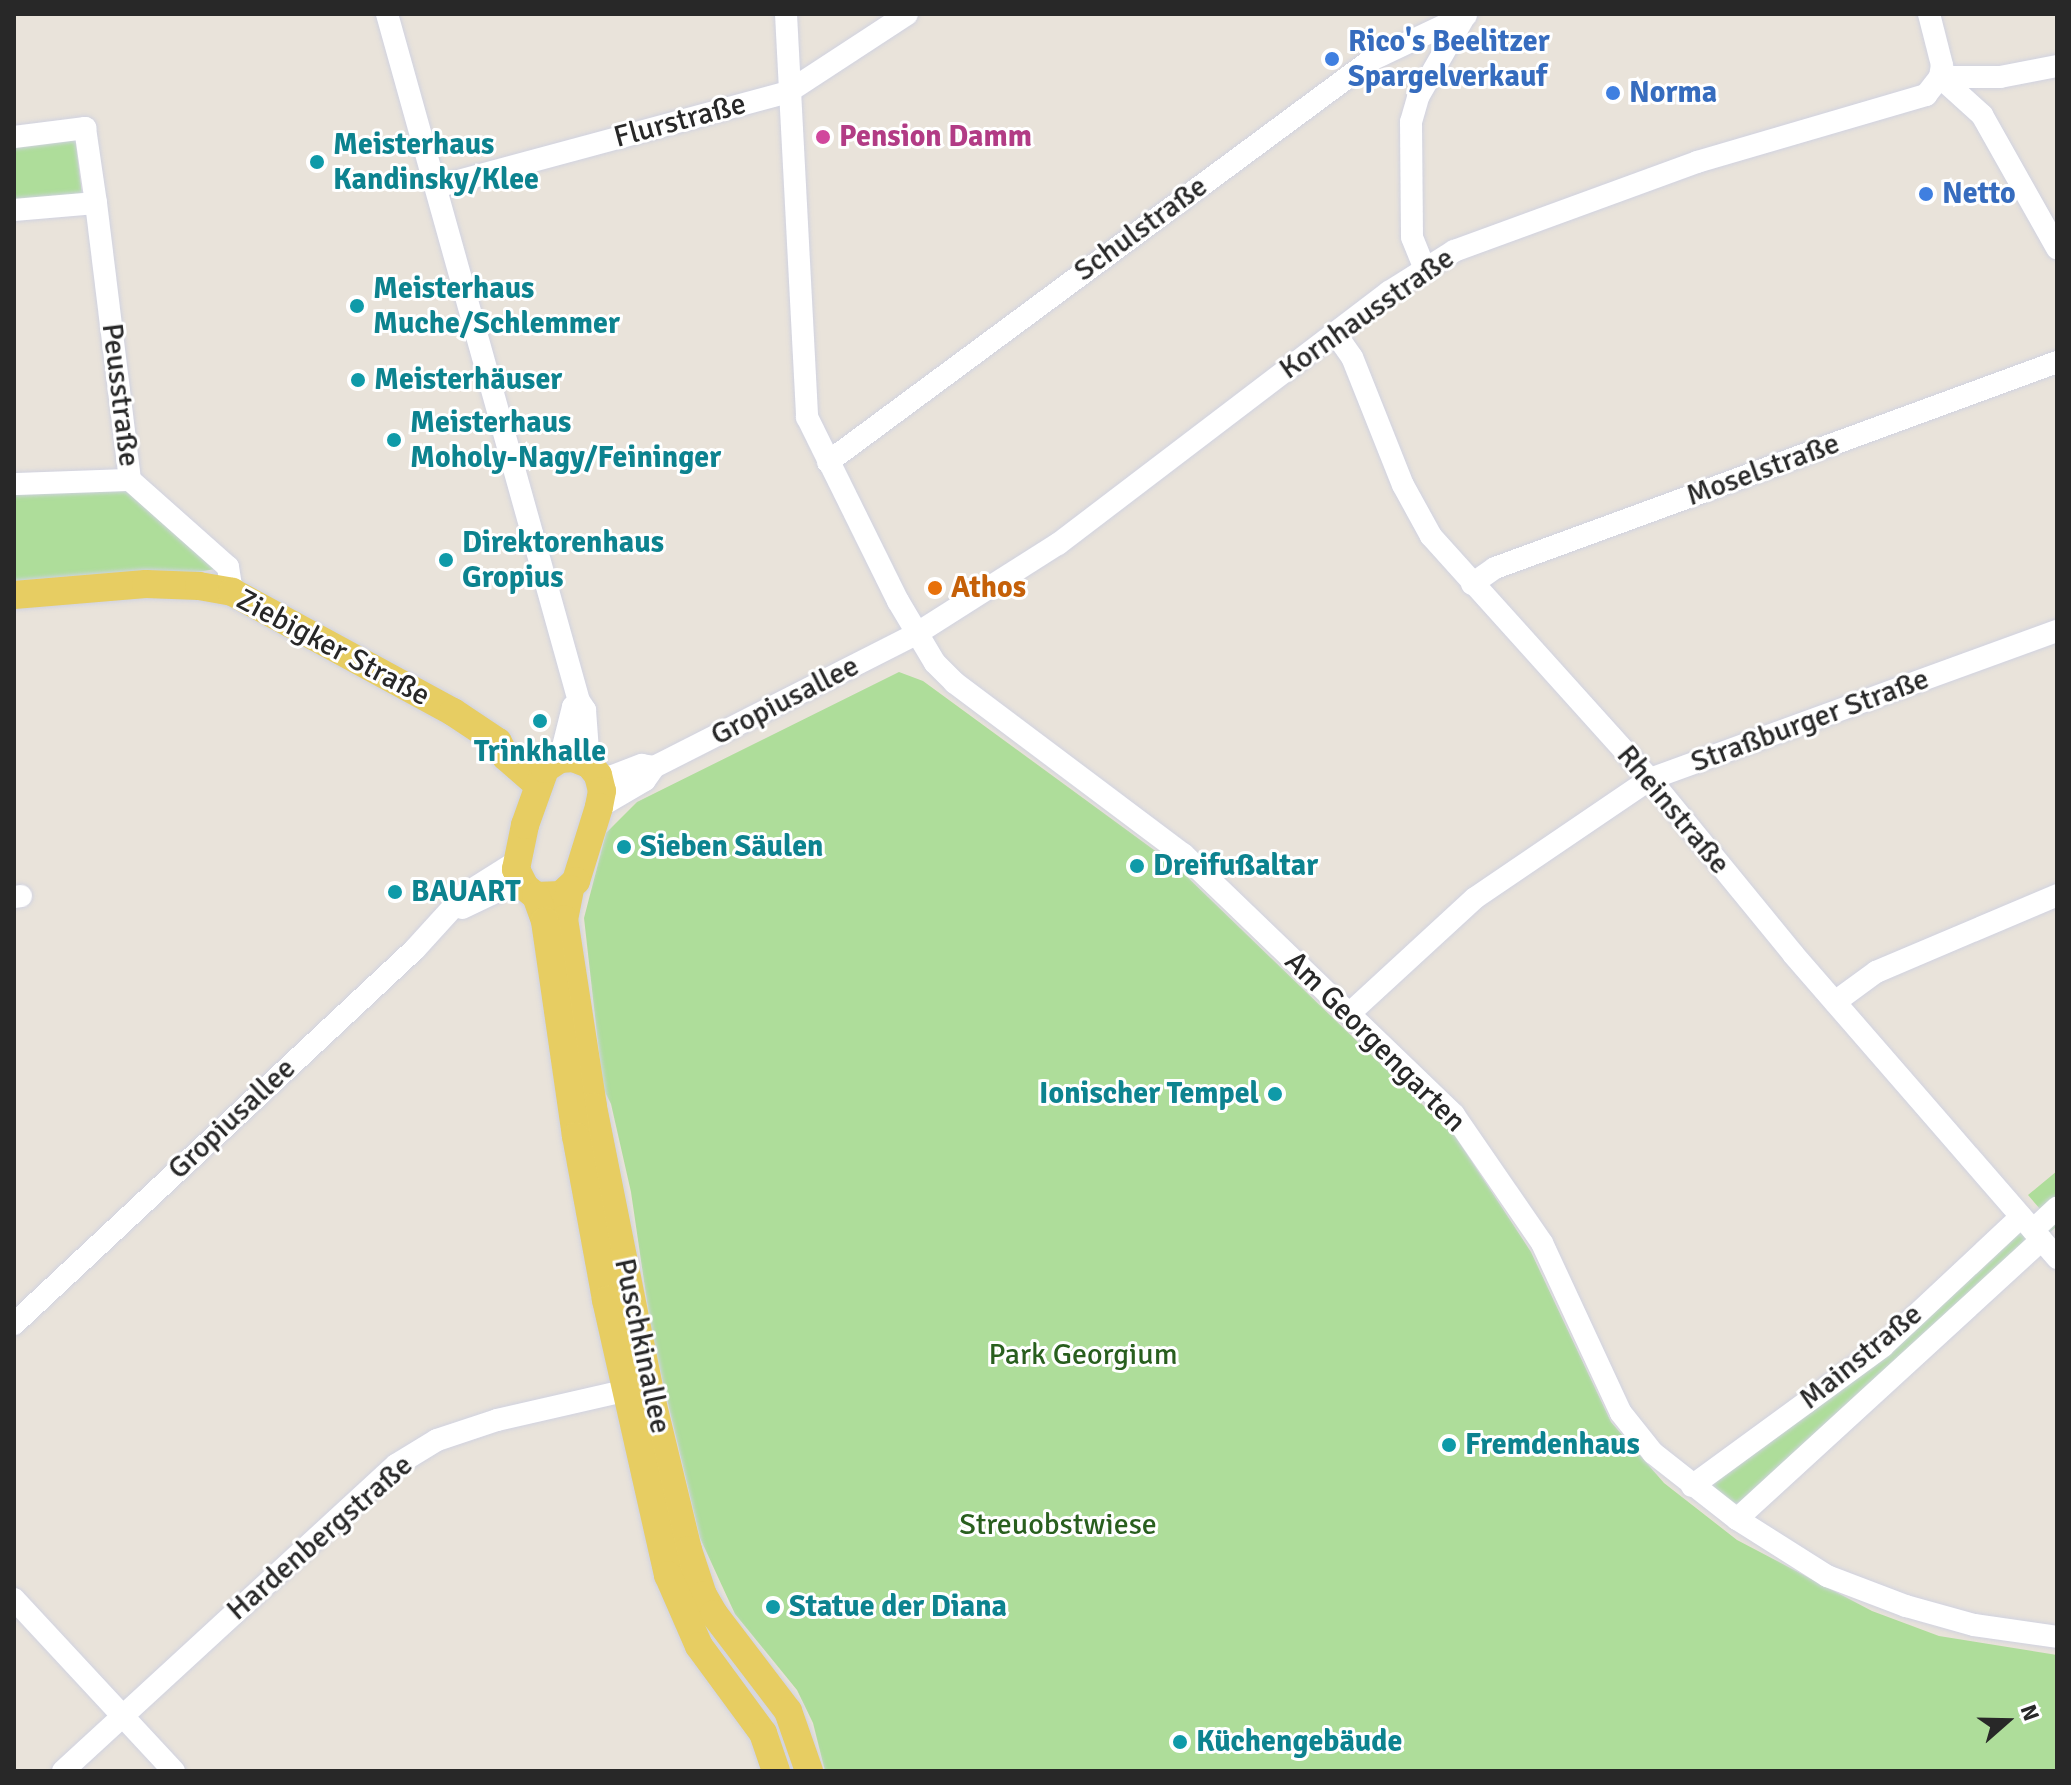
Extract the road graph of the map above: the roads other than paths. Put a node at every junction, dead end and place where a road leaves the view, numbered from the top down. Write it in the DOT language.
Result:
graph roads {
  1 [pos="387,14"];
  2 [pos="786,14"];
  3 [pos="907,14"];
  4 [pos="1929,14"];
  5 [pos="1466,15"];
  6 [pos="2057,66"];
  7 [pos="1940,77"];
  8 [pos="788,92"];
  9 [pos="14,137"];
  10 [pos="436,187"];
  11 [pos="96,203"];
  12 [pos="14,210"];
  13 [pos="2057,248"];
  14 [pos="1424,267"];
  15 [pos="1335,333"];
  16 [pos="2057,362"];
  17 [pos="828,462"];
  18 [pos="130,480"];
  19 [pos="14,484"];
  20 [pos="1472,584"];
  21 [pos="232,592"];
  22 [pos="14,595"];
  23 [pos="2057,631"];
  24 [pos="916,634"];
  25 [pos="579,701"];
  26 [pos="654,767"];
  27 [pos="550,769"];
  28 [pos="593,769"];
  29 [pos="1650,779"];
  30 [pos="599,807"];
  31 [pos="526,882"];
  32 [pos="570,889"];
  33 [pos="2057,895"];
  34 [pos="1835,1002"];
  35 [pos="1350,1013"];
  36 [pos="2057,1208"];
  37 [pos="2032,1229"];
  38 [pos="2057,1258"];
  39 [pos="14,1324"];
  40 [pos="624,1391"];
  41 [pos="1692,1486"];
  42 [pos="1737,1519"];
  43 [pos="14,1599"];
  44 [pos="2057,1637"];
  45 [pos="122,1716"];
  46 [pos="63,1771"];
  47 [pos="174,1771"];
  48 [pos="776,1771"];
  49 [pos="809,1771"];
  1 -- 10 [label="street"];
  2 -- 8 [label="street, Am Georgengarten"];
  3 -- 8 [label="street, Flurstraße"];
  4 -- 7 [label="street"];
  5 -- 14 [label="street"];
  5 -- 17 [label="street, Schulstraße"];
  6 -- 7 [label="street"];
  7 -- 13 [label="street"];
  7 -- 14 [label="street, Kornhausstraße"];
  8 -- 10 [label="street, Flurstraße"];
  8 -- 17 [label="street, Am Georgengarten"];
  9 -- 11 [label="street, Peusstraße"];
  10 -- 25 [label="street"];
  11 -- 12 [label="street"];
  11 -- 18 [label="street, Peusstraße"];
  14 -- 15 [label="street, Kornhausstraße"];
  15 -- 20 [label="street, Rheinstraße"];
  15 -- 24 [label="street, Kornhausstraße"];
  16 -- 20 [label="street, Moselstraße"];
  17 -- 24 [label="street, Am Georgengarten"];
  18 -- 19 [label="street"];
  18 -- 21 [label="street, Peusstraße"];
  20 -- 29 [label="street, Rheinstraße"];
  21 -- 22 [label="main road, Ziebigker Straße"];
  21 -- 27 [label="main road, Ziebigker Straße"];
  23 -- 29 [label="street, Straßburger Straße"];
  24 -- 26 [label="street, Gropiusallee"];
  24 -- 35 [label="street, Am Georgengarten"];
  25 -- 27 [label="street"];
  25 -- 28 [label="street"];
  26 -- 28 [label="street, Gropiusallee"];
  26 -- 30 [label="street, Gropiusallee"];
  27 -- 28 [label="main road"];
  27 -- 31 [label="main road"];
  28 -- 30 [label="main road"];
  29 -- 34 [label="street, Rheinstraße"];
  29 -- 35 [label="street, Straßburger Straße"];
  30 -- 32 [label="main road"];
  31 -- 32 [label="main road"];
  31 -- 39 [label="street, Gropiusallee"];
  31 -- 40 [label="main road, Puschkinallee"];
  32 -- 49 [label="main road, Puschkinallee"];
  33 -- 34 [label="street"];
  34 -- 37 [label="street, Rheinstraße"];
  35 -- 41 [label="street, Am Georgengarten"];
  36 -- 37 [label="street, Mainstraße"];
  37 -- 38 [label="street, Rheinstraße"];
  37 -- 41 [label="street, Mainstraße"];
  37 -- 42 [label="street, Mainstraße"];
  40 -- 45 [label="street, Hardenbergstraße"];
  40 -- 48 [label="main road, Puschkinallee"];
  41 -- 42 [label="street, Am Georgengarten"];
  42 -- 44 [label="street, Am Georgengarten"];
  43 -- 45 [label="street"];
  45 -- 46 [label="street, Hardenbergstraße"];
  45 -- 47 [label="street"];
}
